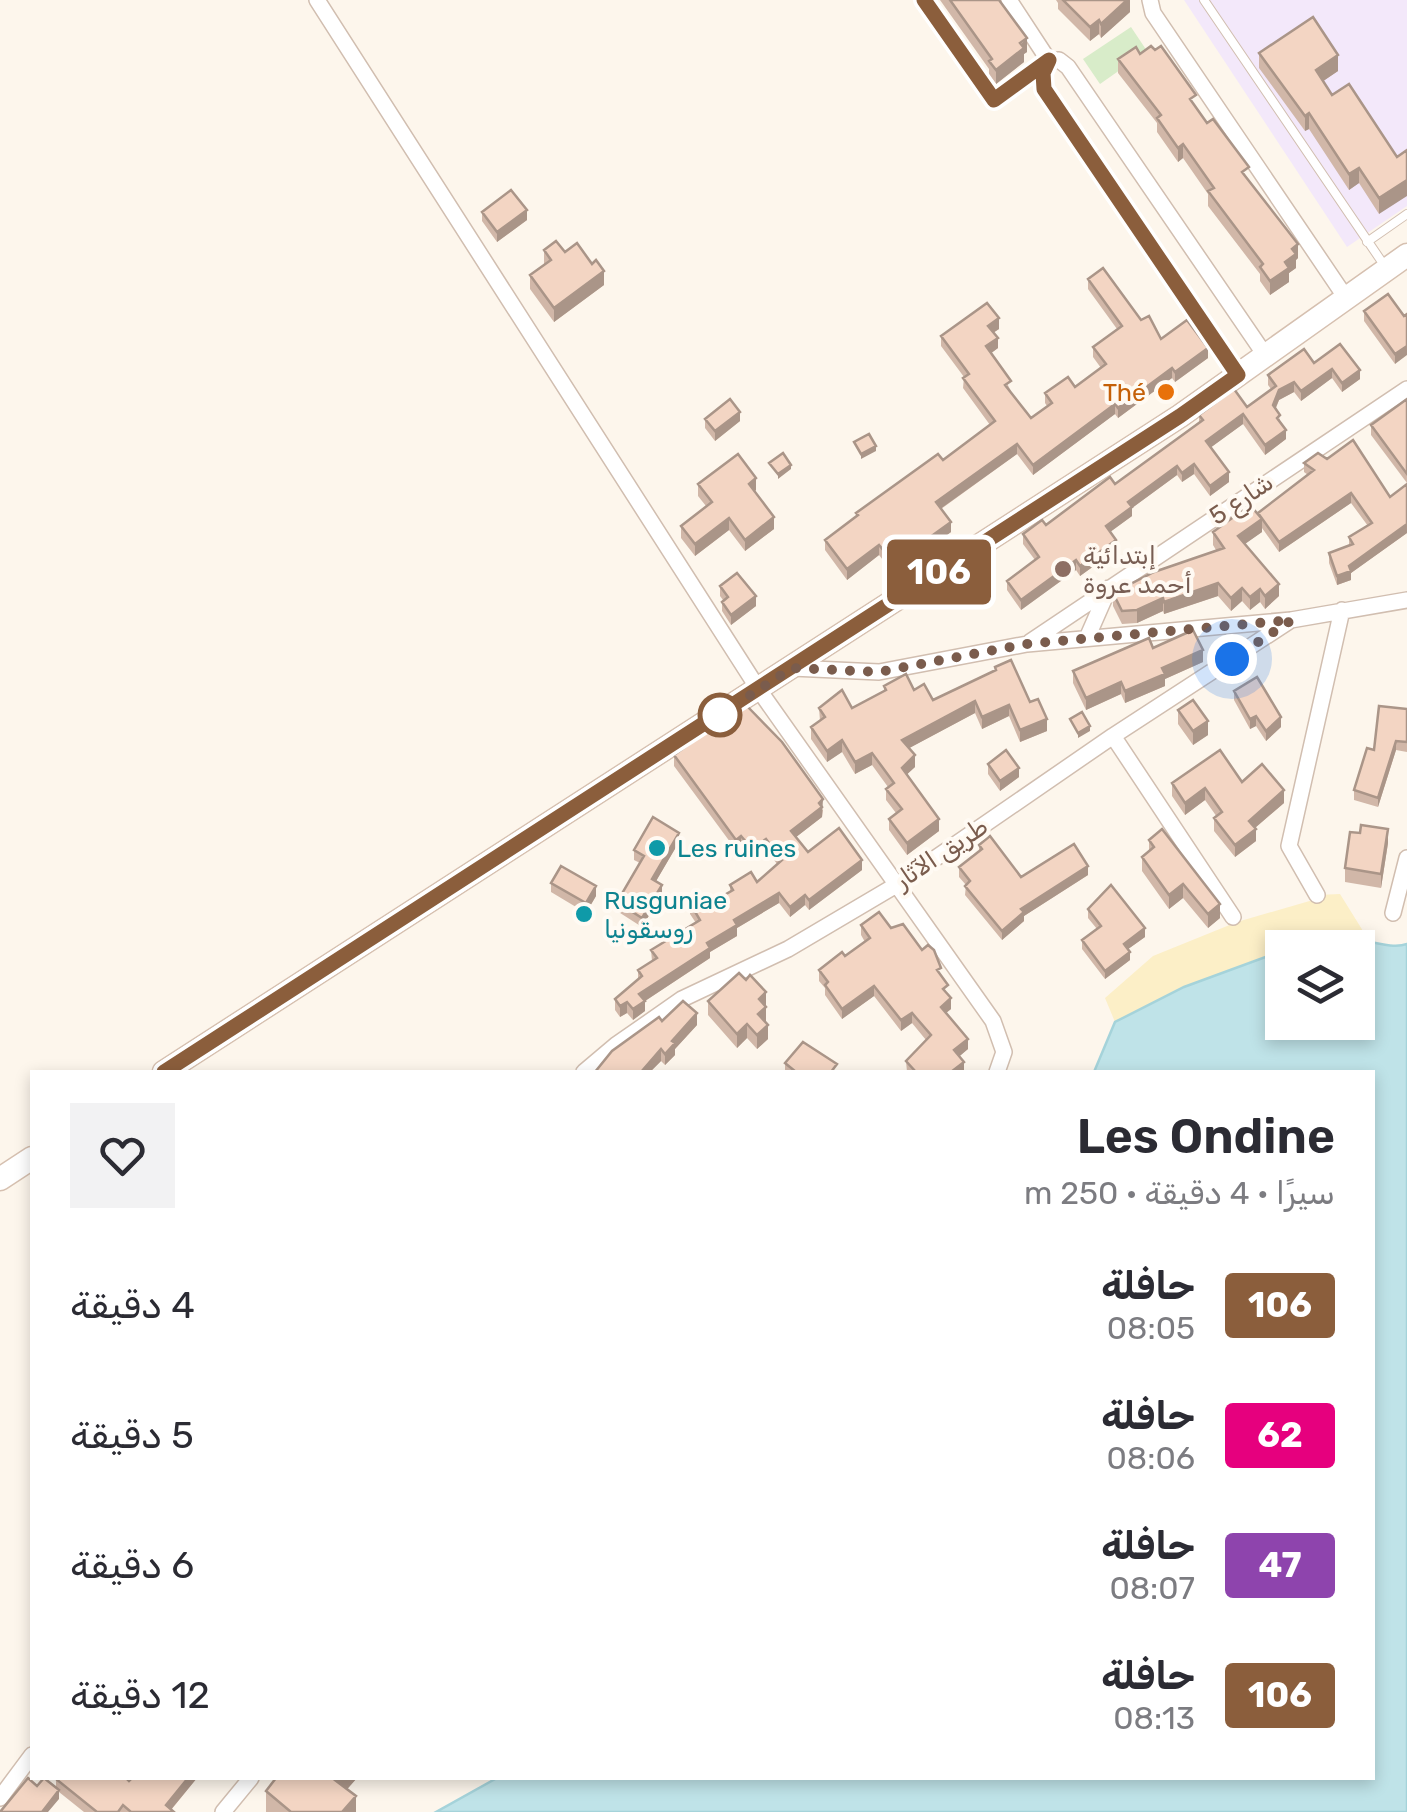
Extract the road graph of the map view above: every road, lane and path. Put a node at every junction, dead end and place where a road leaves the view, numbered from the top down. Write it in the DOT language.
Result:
graph roads {
  1 [pos="317,0"];
  2 [pos="924,0"];
  3 [pos="1009,0"];
  4 [pos="1150,0"];
  5 [pos="1204,0"];
  6 [pos="1049,60"];
  7 [pos="1407,214"];
  8 [pos="1367,242"];
  9 [pos="1407,256"];
  10 [pos="1387,270"];
  11 [pos="1346,298"];
  12 [pos="1265,354"];
  13 [pos="1238,375"];
  14 [pos="1407,389"];
  15 [pos="1109,588"];
  16 [pos="1407,600"];
  17 [pos="1342,610"];
  18 [pos="1292,620"];
  19 [pos="1087,638"];
  20 [pos="1026,644"];
  21 [pos="792,668"];
  22 [pos="760,690"];
  23 [pos="1112,736"];
  24 [pos="1407,858"];
  25 [pos="898,884"];
  26 [pos="1317,894"];
  27 [pos="1393,913"];
  28 [pos="1233,916"];
  29 [pos="167,1070"];
  30 [pos="586,1070"];
  31 [pos="997,1070"];
  32 [pos="30,1159"];
  33 [pos="0,1179"];
  34 [pos="30,1758"];
  35 [pos="250,1780"];
  36 [pos="0,1798"];
  37 [pos="223,1812"];
  1 -- 22 [label="street"];
  2 -- 6 [label="street"];
  3 -- 6 [label="street"];
  4 -- 11 [label="street"];
  5 -- 8 [label="lane"];
  6 -- 12 [label="street"];
  6 -- 13 [label="street"];
  7 -- 8 [label="lane"];
  8 -- 10 [label="lane"];
  9 -- 10 [label="main road"];
  10 -- 11 [label="main road"];
  11 -- 12 [label="main road"];
  12 -- 13 [label="main road"];
  13 -- 21 [label="main road"];
  14 -- 15 [label="street, شارع 5"];
  15 -- 19 [label="street"];
  15 -- 20 [label="street, شارع 5"];
  16 -- 17 [label="street"];
  17 -- 18 [label="street"];
  17 -- 26 [label="street"];
  18 -- 19 [label="street"];
  18 -- 23 [label="street, طريق الآثار"];
  19 -- 20 [label="street"];
  20 -- 21 [label="street"];
  21 -- 22 [label="main road"];
  22 -- 25 [label="street"];
  22 -- 29 [label="main road"];
  23 -- 25 [label="street, طريق الآثار"];
  23 -- 28 [label="street"];
  24 -- 27 [label="street"];
  25 -- 30 [label="street, طريق الآثار"];
  25 -- 31 [label="street"];
  32 -- 33 [label="main road"];
  34 -- 36 [label="street"];
  35 -- 37 [label="street"];
}
